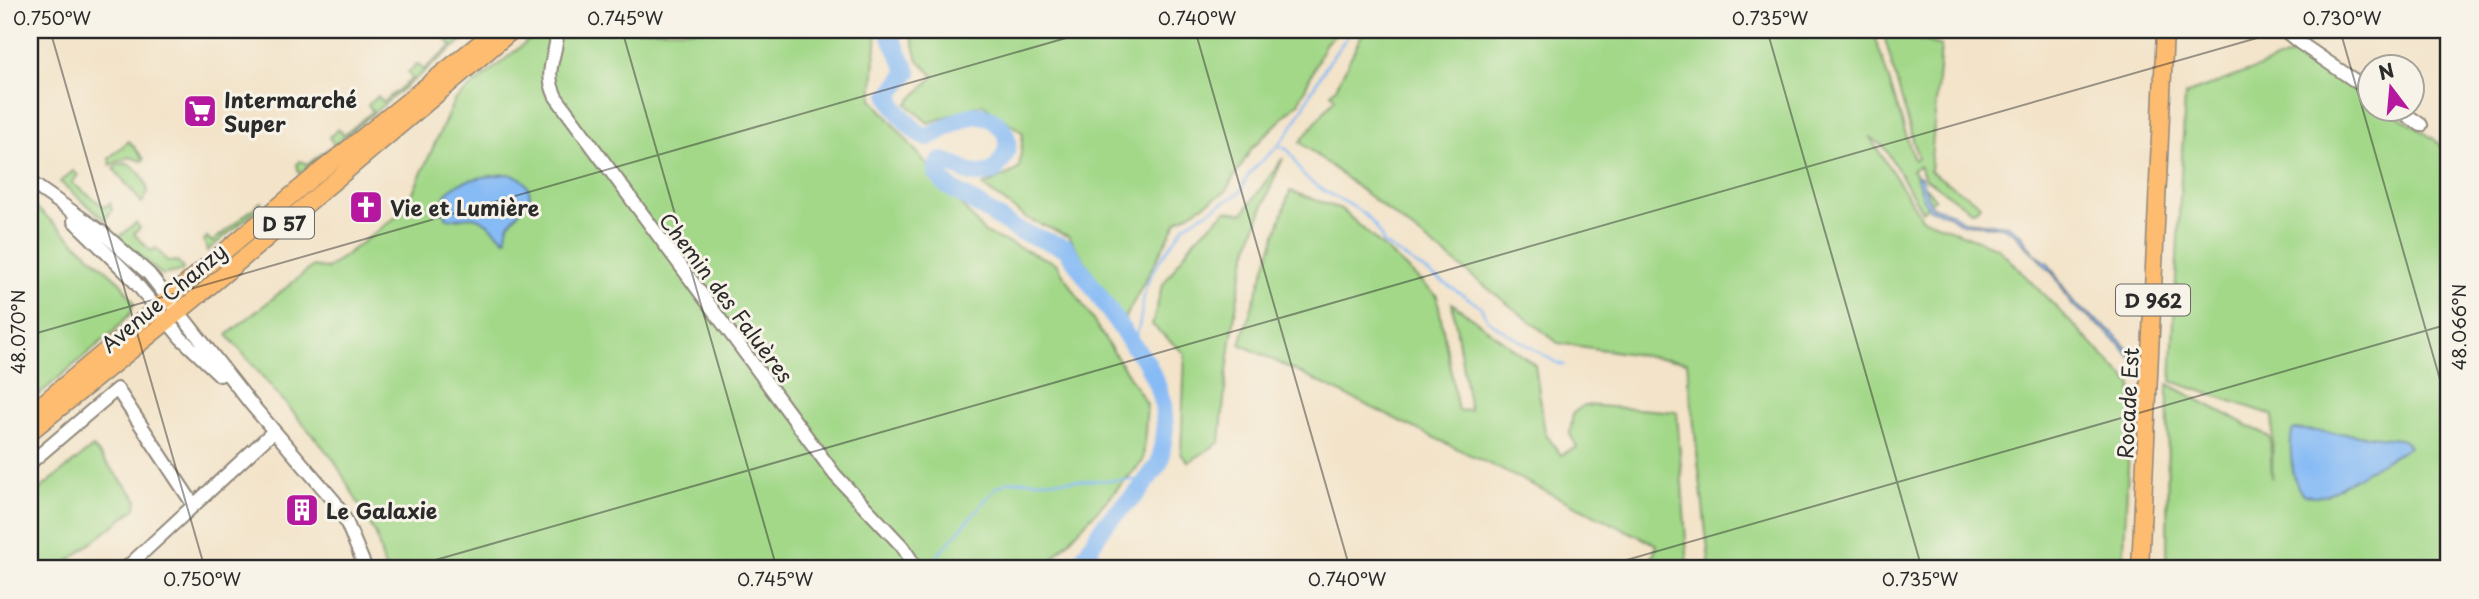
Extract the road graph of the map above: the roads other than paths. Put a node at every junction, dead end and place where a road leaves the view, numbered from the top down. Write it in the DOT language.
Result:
graph roads {
  1 [pos="496,30"];
  2 [pos="513,30"];
  3 [pos="556,30"];
  4 [pos="2165,30"];
  5 [pos="2284,30"];
  6 [pos="2356,81"];
  7 [pos="2417,122"];
  8 [pos="2421,125"];
  9 [pos="30,181"];
  10 [pos="162,302"];
  11 [pos="174,317"];
  12 [pos="149,337"];
  13 [pos="181,338"];
  14 [pos="251,404"];
  15 [pos="30,414"];
  16 [pos="274,431"];
  17 [pos="30,432"];
  18 [pos="30,463"];
  19 [pos="193,503"];
  20 [pos="125,569"];
  21 [pos="366,569"];
  22 [pos="917,569"];
  23 [pos="2140,569"];
  1 -- 10 [label="main road, Avenue Chanzy / D 57"];
  2 -- 11 [label="main road, Avenue Chanzy / D 57"];
  3 -- 22 [label="street, Chemin des Faluères"];
  4 -- 23 [label="main road, Rocade Est / D 962"];
  5 -- 6 [label="street"];
  7 -- 8 [label="street"];
  9 -- 10 [label="street"];
  10 -- 11 [label="street"];
  10 -- 15 [label="main road, Avenue Chanzy / D 57"];
  11 -- 12 [label="main road, Avenue Chanzy / D 57"];
  11 -- 13 [label="street"];
  11 -- 14 [label="street"];
  12 -- 13 [label="street"];
  12 -- 17 [label="main road, Avenue Chanzy / D 57"];
  13 -- 14 [label="street"];
  14 -- 16 [label="street"];
  16 -- 19 [label="street"];
  16 -- 21 [label="street"];
  18 -- 19 [label="street"];
  19 -- 20 [label="street"];
}
